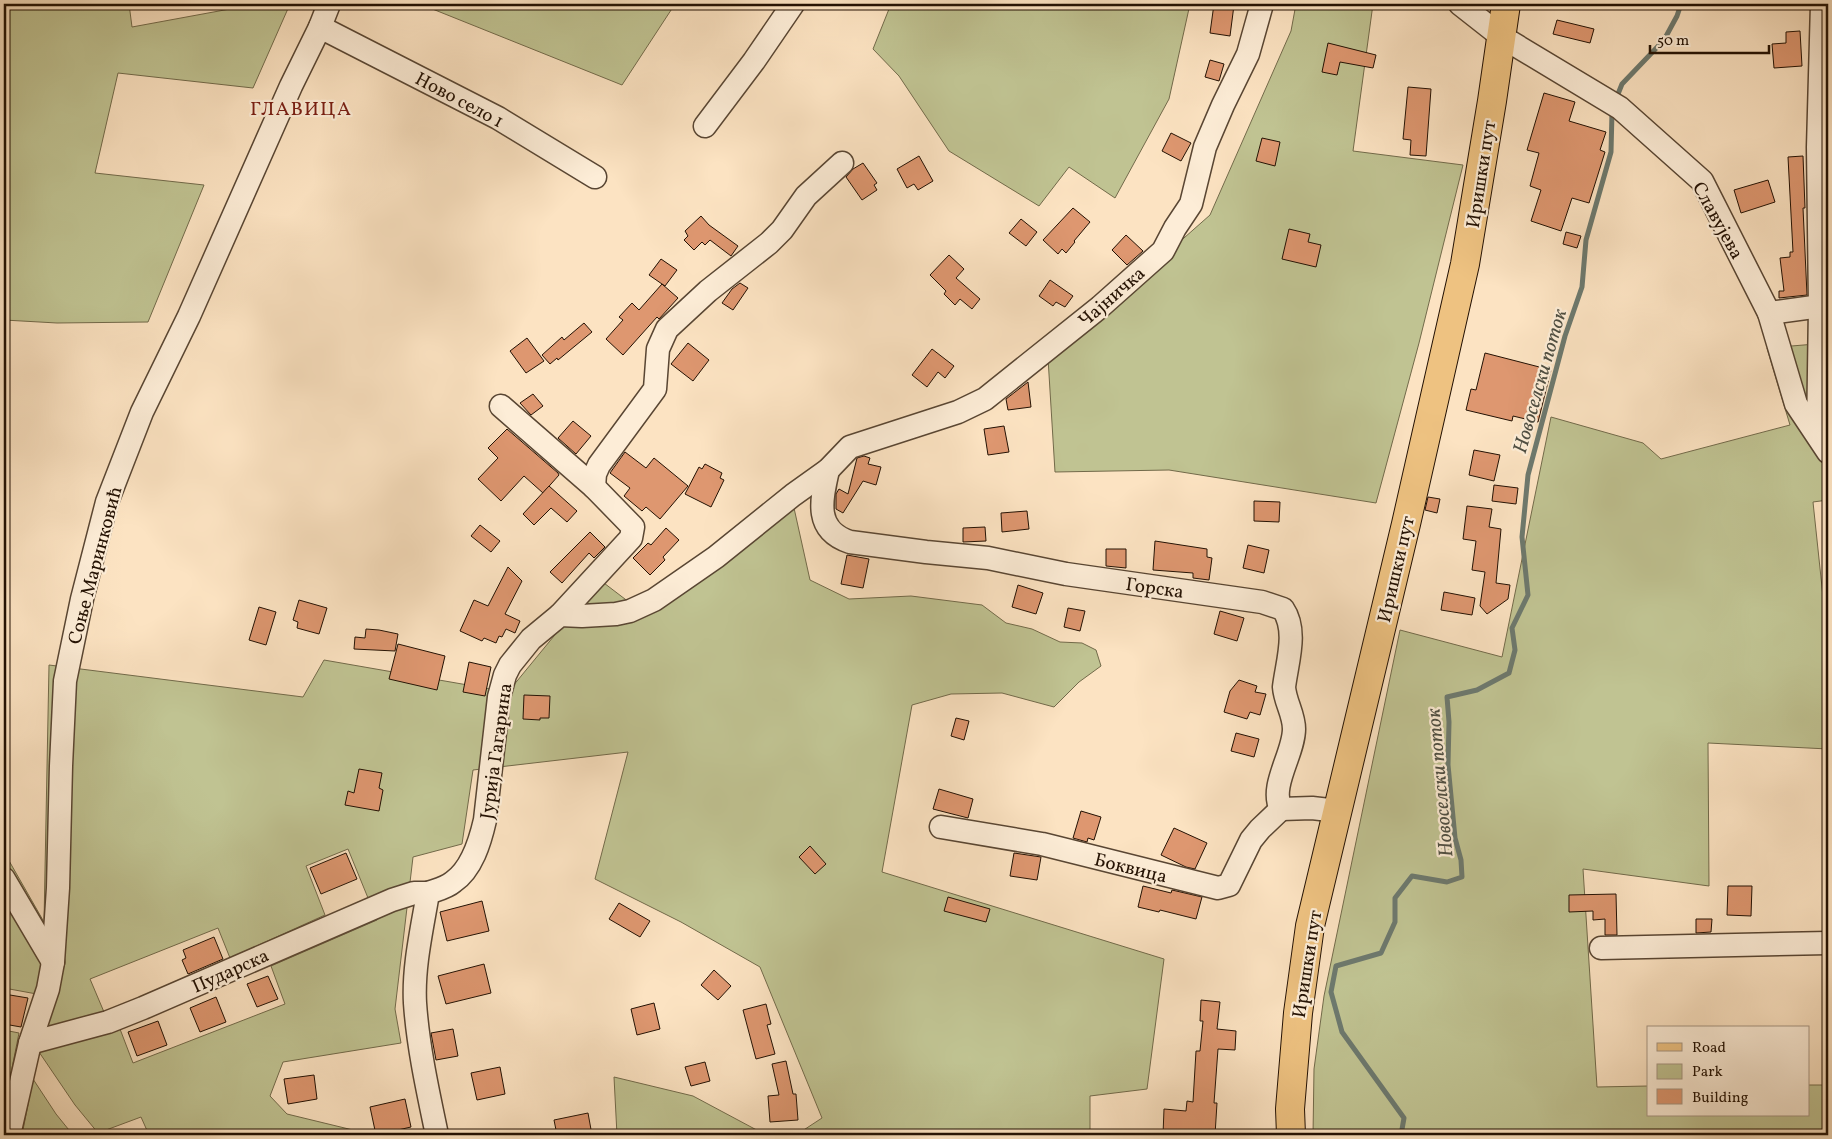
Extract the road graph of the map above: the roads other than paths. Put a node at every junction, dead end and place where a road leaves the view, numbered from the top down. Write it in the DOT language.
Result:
graph roads {
  1 [pos="329,4"];
  2 [pos="793,4"];
  3 [pos="1262,4"];
  4 [pos="1460,4"];
  5 [pos="1506,4"];
  6 [pos="1822,4"];
  7 [pos="320,27"];
  8 [pos="1502,37"];
  9 [pos="705,126"];
  10 [pos="842,163"];
  11 [pos="595,177"];
  12 [pos="1824,306"];
  13 [pos="1769,313"];
  14 [pos="501,406"];
  15 [pos="1823,444"];
  16 [pos="828,470"];
  17 [pos="594,487"];
  18 [pos="560,615"];
  19 [pos="1281,809"];
  20 [pos="1338,812"];
  21 [pos="941,827"];
  22 [pos="4,879"];
  23 [pos="428,893"];
  24 [pos="1828,943"];
  25 [pos="1601,948"];
  26 [pos="53,962"];
  27 [pos="30,1043"];
  28 [pos="9,1135"];
  29 [pos="437,1135"];
  30 [pos="1291,1135"];
  1 -- 7 [label="street, Соње Маринковић"];
  2 -- 9 [label="street"];
  3 -- 16 [label="street, Чајничка"];
  4 -- 8 [label="street, Славујева"];
  5 -- 8 [label="main road, Иришки пут"];
  6 -- 12 [label="street"];
  7 -- 11 [label="street, Ново село 1"];
  7 -- 26 [label="street, Соње Маринковић"];
  8 -- 13 [label="street, Славујева"];
  8 -- 20 [label="main road, Иришки пут"];
  10 -- 17 [label="street"];
  12 -- 13 [label="street"];
  12 -- 15 [label="street"];
  13 -- 15 [label="street, Славујева"];
  14 -- 17 [label="street"];
  16 -- 18 [label="street"];
  16 -- 19 [label="street, Горска"];
  17 -- 18 [label="street, Јурија Гагарина"];
  18 -- 23 [label="street, Јурија Гагарина"];
  19 -- 20 [label="street"];
  19 -- 21 [label="street, Боквица"];
  20 -- 30 [label="main road, Иришки пут"];
  22 -- 26 [label="street"];
  23 -- 27 [label="street, Пударска"];
  23 -- 29 [label="street"];
  24 -- 25 [label="street"];
  26 -- 27 [label="street, Соње Маринковић"];
  27 -- 28 [label="street, Соње Маринковић"];
}
